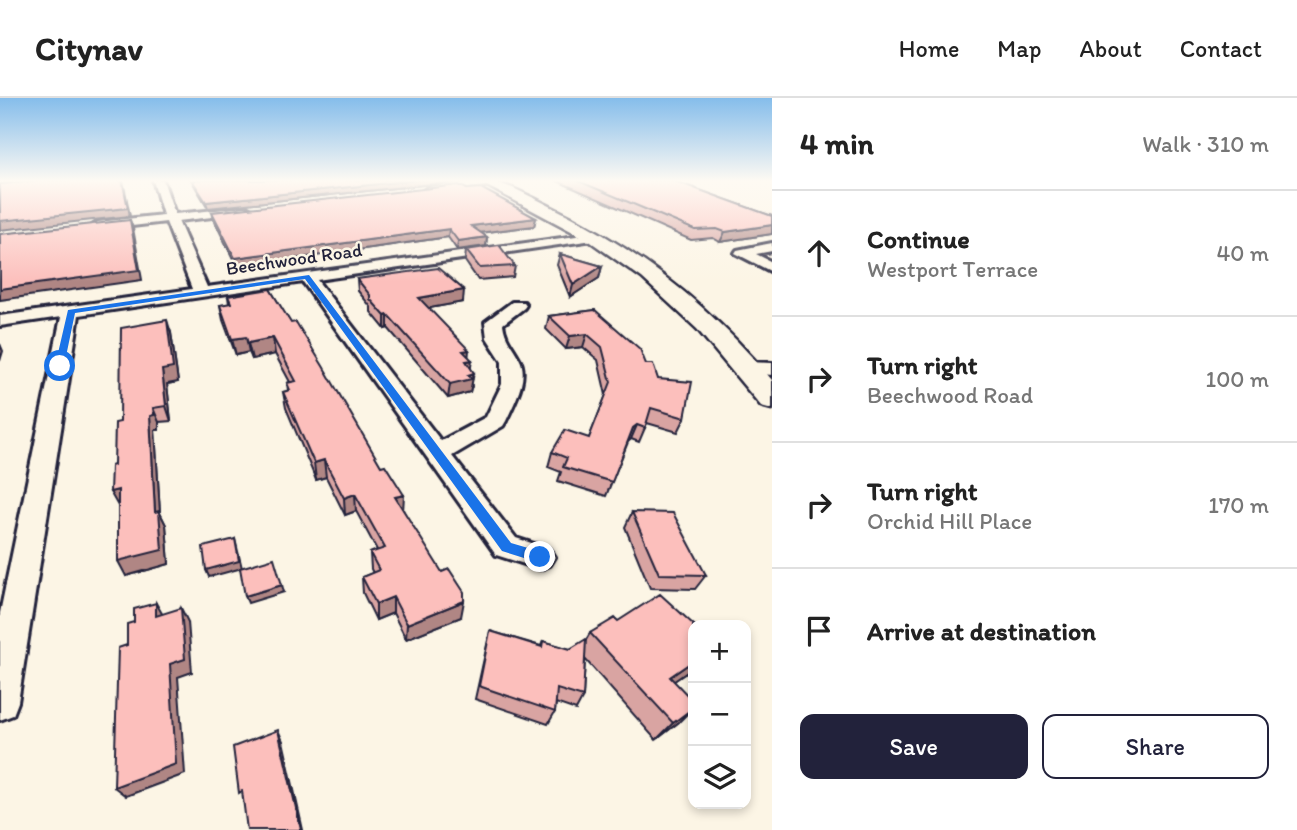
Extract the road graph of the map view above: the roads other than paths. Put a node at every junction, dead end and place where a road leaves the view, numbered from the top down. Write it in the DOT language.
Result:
graph roads {
  1 [pos="169,214"];
  2 [pos="210,214"];
  3 [pos="551,214"];
  4 [pos="170,218"];
  5 [pos="79,229"];
  6 [pos="593,236"];
  7 [pos="772,247"];
  8 [pos="772,268"];
  9 [pos="307,277"];
  10 [pos="201,292"];
  11 [pos="518,305"];
  12 [pos="71,311"];
  13 [pos="0,321"];
  14 [pos="746,368"];
  15 [pos="772,369"];
  16 [pos="772,400"];
  17 [pos="437,454"];
  18 [pos="540,557"];
  19 [pos="0,702"];
  1 -- 4 [label="street"];
  2 -- 4 [label="street"];
  3 -- 6 [label="main road"];
  4 -- 5 [label="street"];
  4 -- 10 [label="street"];
  6 -- 9 [label="street, Beechwood Road"];
  6 -- 14 [label="main road"];
  7 -- 8 [label="street"];
  9 -- 10 [label="street, Beechwood Road"];
  9 -- 17 [label="street"];
  10 -- 12 [label="street, Beechwood Road"];
  11 -- 17 [label="street"];
  12 -- 13 [label="street, Beechwood Road"];
  12 -- 19 [label="street"];
  14 -- 15 [label="street"];
  14 -- 16 [label="main road"];
  17 -- 18 [label="street"];
}
